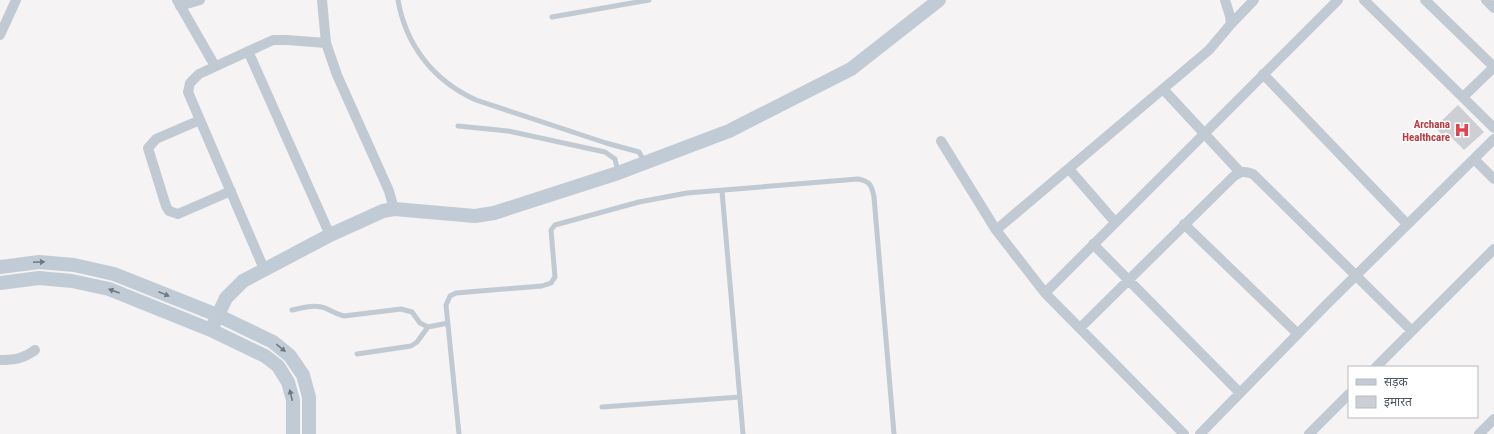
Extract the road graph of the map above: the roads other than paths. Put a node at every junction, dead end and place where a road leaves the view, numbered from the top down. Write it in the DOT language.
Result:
graph roads {
  1 [pos="16,0"];
  2 [pos="200,0"];
  3 [pos="322,0"];
  4 [pos="398,0"];
  5 [pos="649,0"];
  6 [pos="939,0"];
  7 [pos="1225,0"];
  8 [pos="1254,0"];
  9 [pos="1338,0"];
  10 [pos="1364,0"];
  11 [pos="1425,0"];
  12 [pos="1486,0"];
  13 [pos="179,3"];
  14 [pos="1494,8"];
  15 [pos="552,17"];
  16 [pos="1230,24"];
  17 [pos="0,35"];
  18 [pos="326,43"];
  19 [pos="248,51"];
  20 [pos="215,66"];
  21 [pos="1494,67"];
  22 [pos="1263,74"];
  23 [pos="1163,89"];
  24 [pos="1463,97"];
  25 [pos="200,120"];
  26 [pos="458,126"];
  27 [pos="1494,128"];
  28 [pos="1205,133"];
  29 [pos="1494,139"];
  30 [pos="941,141"];
  31 [pos="1474,159"];
  32 [pos="645,163"];
  33 [pos="1069,169"];
  34 [pos="1240,172"];
  35 [pos="618,173"];
  36 [pos="1494,179"];
  37 [pos="231,191"];
  38 [pos="722,191"];
  39 [pos="394,209"];
  40 [pos="1114,222"];
  41 [pos="1184,224"];
  42 [pos="1407,224"];
  43 [pos="996,230"];
  44 [pos="330,234"];
  45 [pos="1094,244"];
  46 [pos="1494,249"];
  47 [pos="74,265"];
  48 [pos="0,267"];
  49 [pos="264,269"];
  50 [pos="1356,276"];
  51 [pos="1128,279"];
  52 [pos="72,281"];
  53 [pos="0,283"];
  54 [pos="1046,293"];
  55 [pos="292,310"];
  56 [pos="217,315"];
  57 [pos="448,323"];
  58 [pos="428,327"];
  59 [pos="1080,328"];
  60 [pos="211,330"];
  61 [pos="1412,331"];
  62 [pos="1298,334"];
  63 [pos="35,350"];
  64 [pos="357,354"];
  65 [pos="0,360"];
  66 [pos="1377,366"];
  67 [pos="1240,393"];
  68 [pos="1348,395"];
  69 [pos="740,397"];
  70 [pos="602,408"];
  71 [pos="1494,419"];
  72 [pos="293,434"];
  73 [pos="309,434"];
  74 [pos="460,434"];
  75 [pos="744,434"];
  76 [pos="894,434"];
  77 [pos="1184,434"];
  78 [pos="1200,434"];
  79 [pos="1309,434"];
  80 [pos="1479,434"];
  1 -- 17 [label="street"];
  2 -- 13 [label="street"];
  3 -- 18 [label="street"];
  4 -- 32 [label="lane"];
  5 -- 15 [label="lane"];
  6 -- 32 [label="street"];
  7 -- 16 [label="street"];
  8 -- 16 [label="street"];
  9 -- 22 [label="street"];
  10 -- 24 [label="street"];
  11 -- 21 [label="street"];
  12 -- 14 [label="street"];
  13 -- 20 [label="street"];
  16 -- 23 [label="street"];
  18 -- 19 [label="street"];
  18 -- 39 [label="street"];
  19 -- 20 [label="street"];
  19 -- 44 [label="street"];
  20 -- 25 [label="street"];
  21 -- 24 [label="street"];
  22 -- 28 [label="street"];
  22 -- 42 [label="street"];
  23 -- 28 [label="street"];
  23 -- 33 [label="street"];
  24 -- 27 [label="street"];
  25 -- 37 [label="street"];
  25 -- 37 [label="street"];
  26 -- 35 [label="lane"];
  28 -- 34 [label="street"];
  28 -- 40 [label="street"];
  29 -- 31 [label="street"];
  30 -- 43 [label="street"];
  31 -- 36 [label="street"];
  31 -- 42 [label="street"];
  32 -- 35 [label="street"];
  33 -- 40 [label="street"];
  33 -- 43 [label="street"];
  34 -- 41 [label="street"];
  34 -- 50 [label="street"];
  35 -- 39 [label="street"];
  37 -- 49 [label="street"];
  38 -- 57 [label="lane"];
  38 -- 69 [label="lane"];
  38 -- 76 [label="lane"];
  39 -- 44 [label="street"];
  40 -- 45 [label="street"];
  41 -- 51 [label="street"];
  41 -- 62 [label="street"];
  42 -- 50 [label="street"];
  43 -- 54 [label="street"];
  44 -- 49 [label="street"];
  45 -- 51 [label="street"];
  45 -- 54 [label="street"];
  46 -- 61 [label="street"];
  48 -- 47 [label="street, one-way"];
  47 -- 52 [label="street"];
  47 -- 56 [label="street, one-way"];
  49 -- 56 [label="street"];
  50 -- 61 [label="street"];
  50 -- 62 [label="street"];
  51 -- 59 [label="street"];
  51 -- 67 [label="street"];
  52 -- 53 [label="street"];
  60 -- 52 [label="street, one-way"];
  54 -- 59 [label="street"];
  55 -- 58 [label="lane"];
  56 -- 60 [label="street"];
  56 -- 73 [label="street, one-way"];
  57 -- 58 [label="lane"];
  57 -- 74 [label="lane"];
  58 -- 64 [label="lane"];
  59 -- 77 [label="street"];
  72 -- 60 [label="street, one-way"];
  61 -- 66 [label="street"];
  62 -- 67 [label="street"];
  63 -- 65 [label="street"];
  67 -- 78 [label="street"];
  68 -- 79 [label="street"];
  69 -- 70 [label="lane"];
  69 -- 75 [label="lane"];
  71 -- 80 [label="street"];
}
